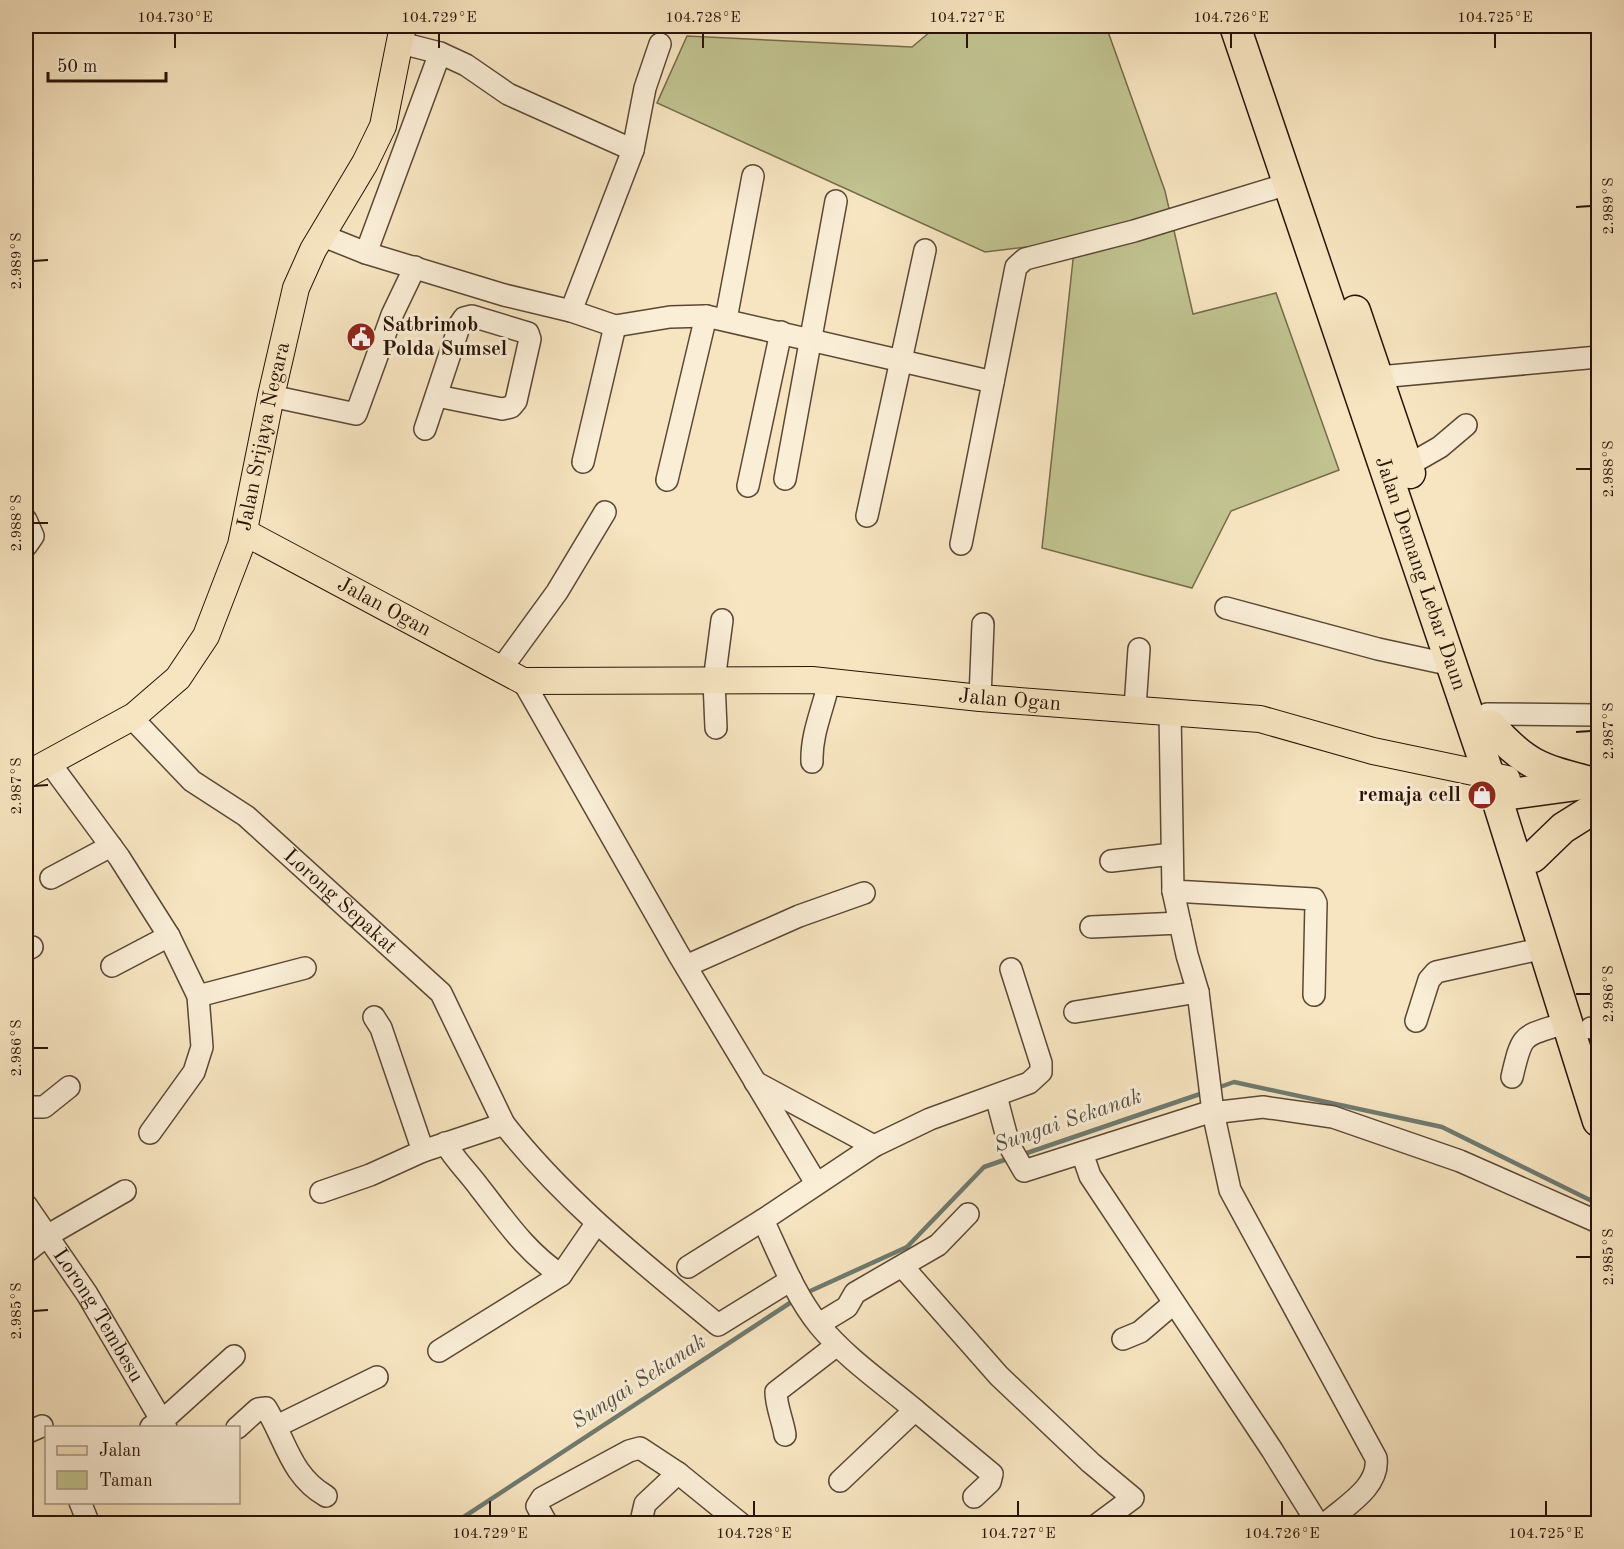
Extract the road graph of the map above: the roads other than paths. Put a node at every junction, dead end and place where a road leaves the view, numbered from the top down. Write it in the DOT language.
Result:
graph roads {
  1 [pos="1235,26"];
  2 [pos="1255,26"];
  3 [pos="402,34"];
  4 [pos="660,44"];
  5 [pos="440,53"];
  6 [pos="633,150"];
  7 [pos="753,176"];
  8 [pos="1291,183"];
  9 [pos="836,201"];
  10 [pos="321,235"];
  11 [pos="925,250"];
  12 [pos="366,253"];
  13 [pos="415,267"];
  14 [pos="504,295"];
  15 [pos="571,311"];
  16 [pos="716,317"];
  17 [pos="496,322"];
  18 [pos="615,326"];
  19 [pos="781,332"];
  20 [pos="813,338"];
  21 [pos="1599,357"];
  22 [pos="900,360"];
  23 [pos="1379,378"];
  24 [pos="993,382"];
  25 [pos="271,396"];
  26 [pos="437,396"];
  27 [pos="1466,425"];
  28 [pos="425,429"];
  29 [pos="583,462"];
  30 [pos="1407,465"];
  31 [pos="785,479"];
  32 [pos="667,480"];
  33 [pos="748,486"];
  34 [pos="605,512"];
  35 [pos="867,516"];
  36 [pos="26,520"];
  37 [pos="244,532"];
  38 [pos="961,544"];
  39 [pos="26,546"];
  40 [pos="1226,608"];
  41 [pos="722,620"];
  42 [pos="983,624"];
  43 [pos="1139,649"];
  44 [pos="1452,665"];
  45 [pos="501,669"];
  46 [pos="523,681"];
  47 [pos="714,681"];
  48 [pos="829,682"];
  49 [pos="980,698"];
  50 [pos="1135,708"];
  51 [pos="1170,712"];
  52 [pos="1599,715"];
  53 [pos="131,717"];
  54 [pos="1488,719"];
  55 [pos="716,728"];
  56 [pos="49,762"];
  57 [pos="812,762"];
  58 [pos="26,776"];
  59 [pos="1597,792"];
  60 [pos="1504,796"];
  61 [pos="111,846"];
  62 [pos="1172,854"];
  63 [pos="1533,856"];
  64 [pos="1112,861"];
  65 [pos="51,878"];
  66 [pos="1173,891"];
  67 [pos="864,892"];
  68 [pos="1180,923"];
  69 [pos="1091,927"];
  70 [pos="169,936"];
  71 [pos="1544,948"];
  72 [pos="112,966"];
  73 [pos="686,966"];
  74 [pos="304,968"];
  75 [pos="1011,969"];
  76 [pos="1198,992"];
  77 [pos="1314,995"];
  78 [pos="198,996"];
  79 [pos="1075,1012"];
  80 [pos="374,1017"];
  81 [pos="1416,1021"];
  82 [pos="1589,1033"];
  83 [pos="1512,1077"];
  84 [pos="755,1082"];
  85 [pos="69,1087"];
  86 [pos="996,1096"];
  87 [pos="26,1107"];
  88 [pos="1213,1109"];
  89 [pos="1599,1121"];
  90 [pos="504,1124"];
  91 [pos="150,1133"];
  92 [pos="445,1143"];
  93 [pos="874,1146"];
  94 [pos="423,1150"];
  95 [pos="1082,1153"];
  96 [pos="816,1183"];
  97 [pos="125,1191"];
  98 [pos="321,1192"];
  99 [pos="26,1205"];
  100 [pos="968,1214"];
  101 [pos="763,1220"];
  102 [pos="1599,1222"];
  103 [pos="596,1224"];
  104 [pos="45,1237"];
  105 [pos="26,1252"];
  106 [pos="688,1267"];
  107 [pos="903,1268"];
  108 [pos="561,1275"];
  109 [pos="793,1285"];
  110 [pos="1174,1303"];
  111 [pos="813,1317"];
  112 [pos="1123,1339"];
  113 [pos="837,1345"];
  114 [pos="438,1351"];
  115 [pos="234,1356"];
  116 [pos="377,1377"];
  117 [pos="915,1410"];
  118 [pos="159,1425"];
  119 [pos="239,1426"];
  120 [pos="277,1426"];
  121 [pos="785,1435"];
  122 [pos="678,1473"];
  123 [pos="840,1481"];
  124 [pos="326,1496"];
  125 [pos="974,1497"];
  126 [pos="80,1504"];
  127 [pos="89,1524"];
  128 [pos="547,1524"];
  129 [pos="646,1524"];
  130 [pos="741,1524"];
  131 [pos="1098,1524"];
  132 [pos="1318,1524"];
  133 [pos="1325,1524"];
  1 -- 8 [label="highway, Jalan Demang Lebar Daun"];
  2 -- 23 [label="highway, Jalan Demang Lebar Daun"];
  3 -- 5 [label="street"];
  3 -- 10 [label="main road, Jalan Srijaya Negara"];
  4 -- 6 [label="street"];
  5 -- 6 [label="street"];
  5 -- 12 [label="street"];
  6 -- 15 [label="street"];
  7 -- 16 [label="street"];
  8 -- 24 [label="street"];
  8 -- 44 [label="highway, Jalan Demang Lebar Daun"];
  9 -- 20 [label="street"];
  10 -- 12 [label="street"];
  10 -- 25 [label="main road, Jalan Srijaya Negara"];
  11 -- 22 [label="street"];
  12 -- 13 [label="street"];
  13 -- 14 [label="street"];
  13 -- 25 [label="street"];
  14 -- 15 [label="street"];
  14 -- 17 [label="street"];
  15 -- 18 [label="street"];
  16 -- 18 [label="street"];
  16 -- 19 [label="street"];
  16 -- 32 [label="street"];
  17 -- 26 [label="street"];
  17 -- 26 [label="street"];
  18 -- 29 [label="street"];
  19 -- 20 [label="street"];
  19 -- 33 [label="street"];
  20 -- 22 [label="street"];
  20 -- 31 [label="street"];
  21 -- 23 [label="street"];
  22 -- 24 [label="street"];
  22 -- 35 [label="street"];
  23 -- 30 [label="highway, Jalan Demang Lebar Daun"];
  24 -- 38 [label="street"];
  25 -- 37 [label="main road, Jalan Srijaya Negara"];
  26 -- 28 [label="street"];
  27 -- 30 [label="street"];
  30 -- 54 [label="highway, Jalan Demang Lebar Daun"];
  34 -- 45 [label="street"];
  36 -- 39 [label="street"];
  37 -- 45 [label="main road, Jalan Ogan"];
  37 -- 53 [label="main road, Jalan Srijaya Negara"];
  40 -- 44 [label="street"];
  41 -- 47 [label="street"];
  42 -- 49 [label="street"];
  43 -- 50 [label="street"];
  44 -- 60 [label="highway, Jalan Demang Lebar Daun"];
  45 -- 46 [label="main road, Jalan Ogan"];
  46 -- 47 [label="main road, Jalan Ogan"];
  46 -- 73 [label="street"];
  47 -- 48 [label="main road, Jalan Ogan"];
  47 -- 55 [label="street"];
  48 -- 49 [label="main road, Jalan Ogan"];
  48 -- 57 [label="street"];
  49 -- 50 [label="main road, Jalan Ogan"];
  50 -- 51 [label="main road, Jalan Ogan"];
  51 -- 60 [label="main road, Jalan Ogan"];
  51 -- 62 [label="street"];
  52 -- 54 [label="street"];
  53 -- 56 [label="main road, Jalan Srijaya Negara"];
  53 -- 90 [label="street, Lorong Sepakat"];
  54 -- 59 [label="highway"];
  54 -- 60 [label="highway, Jalan Demang Lebar Daun"];
  56 -- 58 [label="main road, Jalan Srijaya Negara"];
  56 -- 61 [label="street"];
  59 -- 60 [label="highway"];
  59 -- 63 [label="highway"];
  60 -- 63 [label="highway, Jalan Demang Lebar Daun"];
  60 -- 71 [label="highway, Jalan Demang Lebar Daun"];
  61 -- 65 [label="street"];
  61 -- 70 [label="street"];
  62 -- 64 [label="street"];
  62 -- 66 [label="street"];
  63 -- 82 [label="highway, Jalan Demang Lebar Daun"];
  66 -- 68 [label="street"];
  66 -- 77 [label="street"];
  67 -- 73 [label="street"];
  68 -- 69 [label="street"];
  68 -- 76 [label="street"];
  70 -- 72 [label="street"];
  70 -- 78 [label="street"];
  71 -- 81 [label="street"];
  71 -- 82 [label="highway, Jalan Demang Lebar Daun"];
  73 -- 84 [label="street"];
  74 -- 78 [label="street"];
  75 -- 86 [label="street"];
  76 -- 79 [label="street"];
  76 -- 88 [label="street"];
  78 -- 91 [label="street"];
  80 -- 94 [label="street"];
  82 -- 83 [label="street"];
  82 -- 89 [label="highway, Jalan Demang Lebar Daun"];
  84 -- 93 [label="street"];
  84 -- 96 [label="street"];
  85 -- 87 [label="street"];
  86 -- 93 [label="street"];
  86 -- 95 [label="street"];
  88 -- 95 [label="street"];
  88 -- 102 [label="street"];
  88 -- 133 [label="street"];
  90 -- 92 [label="street"];
  90 -- 103 [label="street, Lorong Sepakat"];
  92 -- 94 [label="street"];
  92 -- 108 [label="street"];
  93 -- 96 [label="street"];
  94 -- 98 [label="street"];
  95 -- 110 [label="street"];
  96 -- 101 [label="street"];
  97 -- 104 [label="street"];
  99 -- 104 [label="street, Lorong Tembesu"];
  100 -- 107 [label="street"];
  101 -- 106 [label="street"];
  101 -- 109 [label="street"];
  103 -- 108 [label="street"];
  103 -- 109 [label="street, Lorong Sepakat"];
  104 -- 105 [label="street"];
  104 -- 118 [label="street, Lorong Tembesu"];
  107 -- 111 [label="street"];
  107 -- 131 [label="street"];
  108 -- 114 [label="street"];
  109 -- 111 [label="street"];
  110 -- 112 [label="street"];
  110 -- 132 [label="street"];
  111 -- 113 [label="street"];
  113 -- 117 [label="street"];
  113 -- 121 [label="street"];
  115 -- 118 [label="street"];
  116 -- 120 [label="street"];
  117 -- 123 [label="street"];
  117 -- 125 [label="street"];
  119 -- 120 [label="street"];
  120 -- 124 [label="street"];
  122 -- 128 [label="street"];
  122 -- 129 [label="street"];
  122 -- 130 [label="street"];
  126 -- 127 [label="street"];
}
